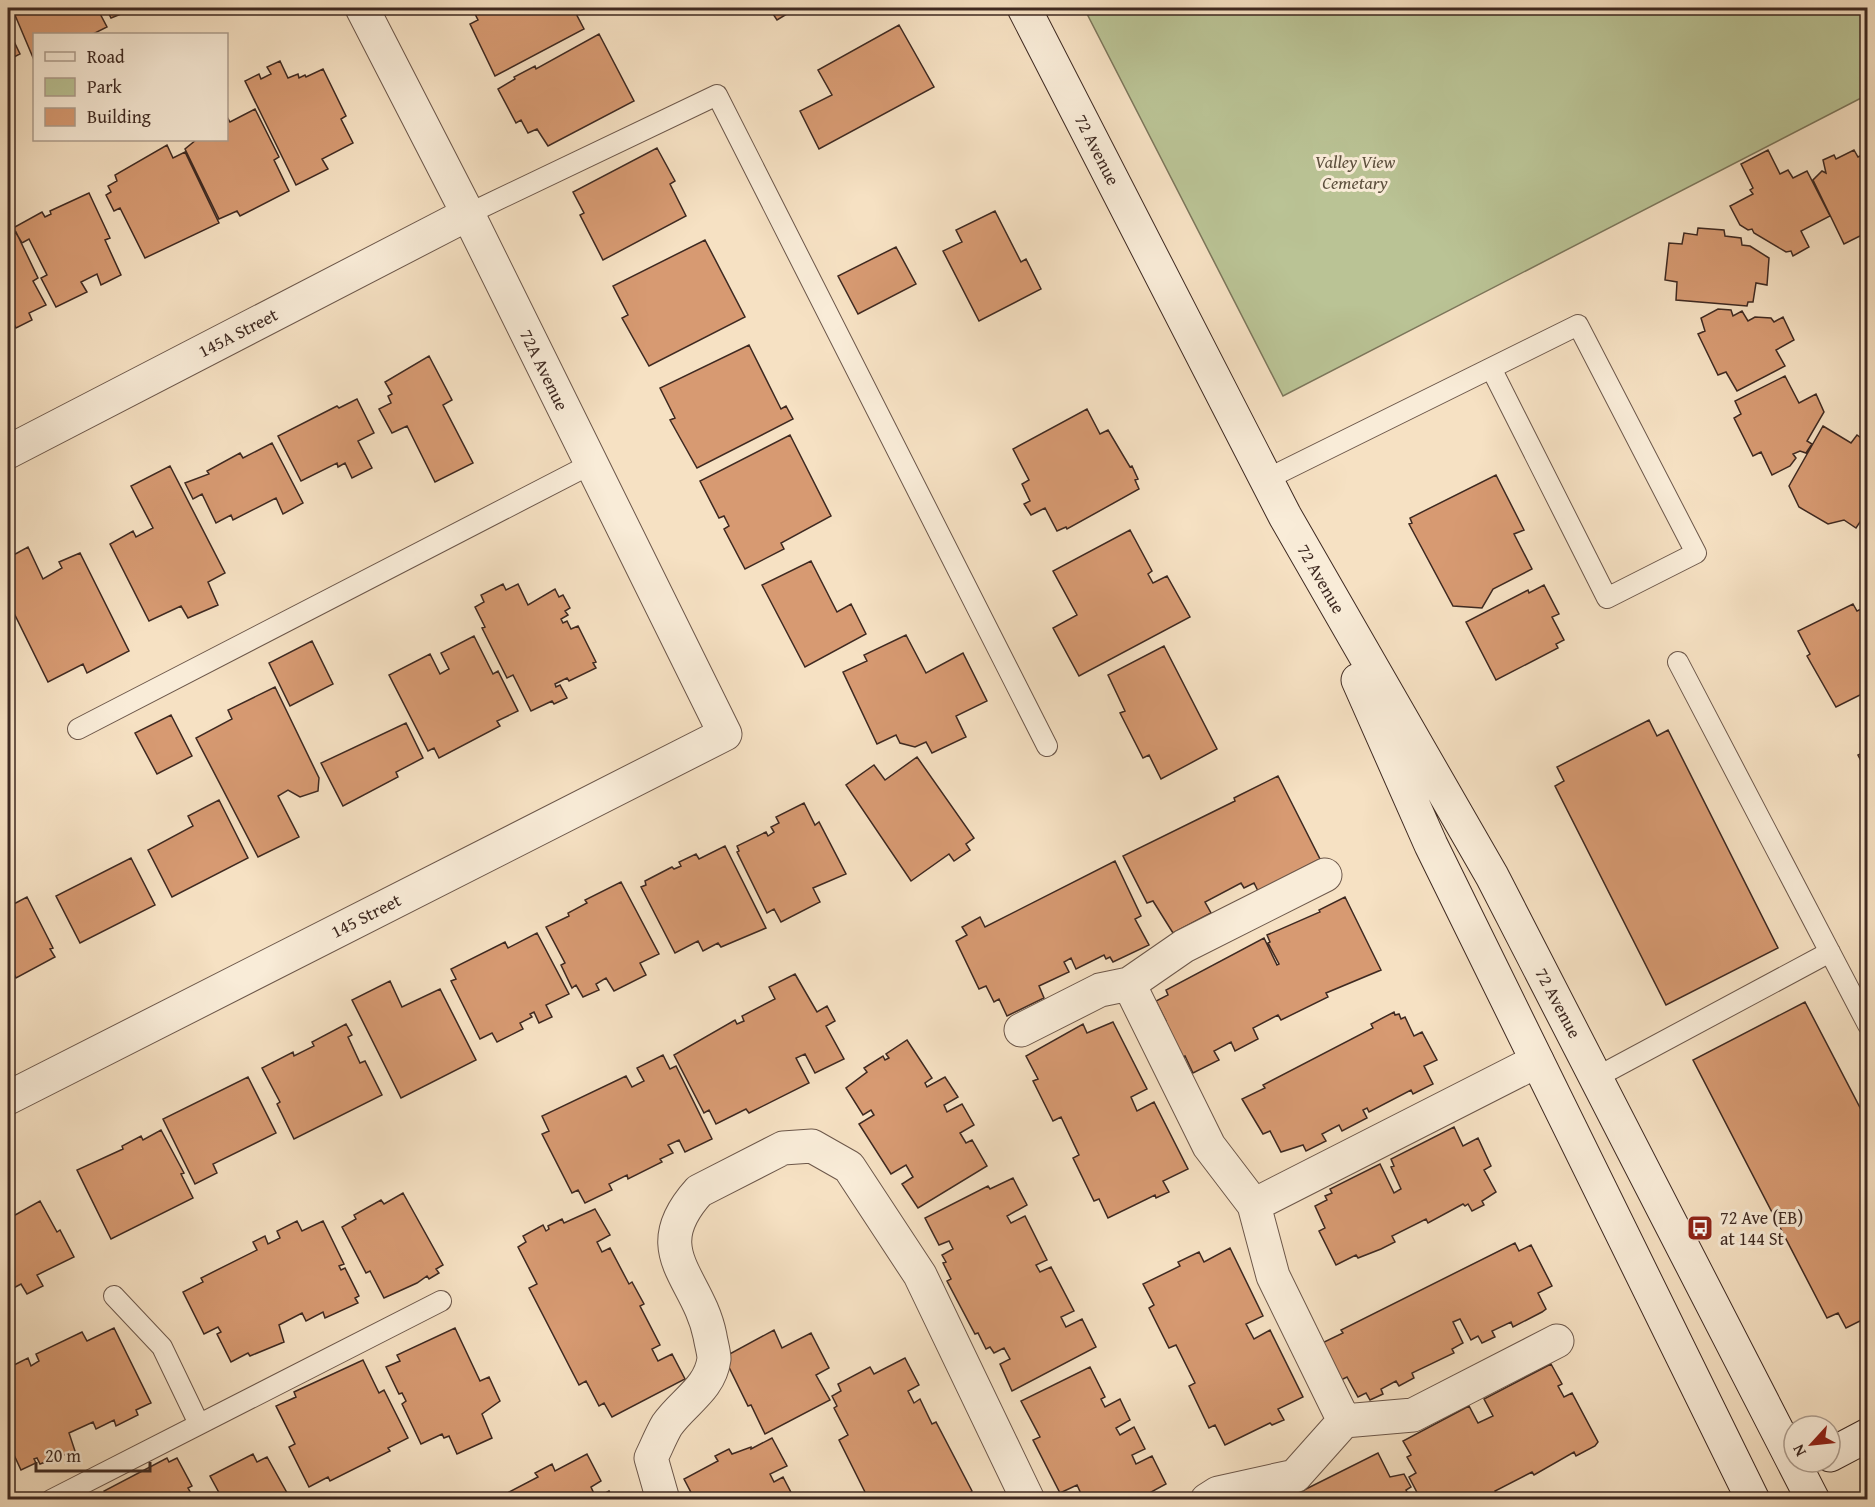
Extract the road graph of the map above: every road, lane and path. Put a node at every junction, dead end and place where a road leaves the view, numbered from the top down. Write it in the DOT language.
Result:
graph roads {
  1 [pos="362,8"];
  2 [pos="1024,8"];
  3 [pos="468,214"];
  4 [pos="1491,368"];
  5 [pos="8,452"];
  6 [pos="591,464"];
  7 [pos="1267,479"];
  8 [pos="1285,516"];
  9 [pos="1678,662"];
  10 [pos="78,729"];
  11 [pos="725,734"];
  12 [pos="1047,746"];
  13 [pos="1325,875"];
  14 [pos="1830,952"];
  15 [pos="1129,984"];
  16 [pos="1868,1025"];
  17 [pos="1022,1030"];
  18 [pos="1537,1061"];
  19 [pos="1597,1077"];
  20 [pos="8,1098"];
  21 [pos="1254,1205"];
  22 [pos="114,1296"];
  23 [pos="441,1301"];
  24 [pos="1557,1341"];
  25 [pos="1782,1420"];
  26 [pos="1344,1421"];
  27 [pos="200,1424"];
  28 [pos="1868,1435"];
  29 [pos="1842,1449"];
  30 [pos="1792,1474"];
  31 [pos="1809,1474"];
  32 [pos="1749,1498"];
  33 [pos="51,1500"];
  34 [pos="663,1500"];
  35 [pos="1028,1500"];
  36 [pos="1207,1500"];
  37 [pos="1814,1500"];
  1 -- 3 [label="street, 72A Avenue"];
  2 -- 7 [label="street, 72 Avenue"];
  3 -- 5 [label="street, 145A Street"];
  3 -- 6 [label="street, 72A Avenue"];
  3 -- 12 [label="lane"];
  4 -- 4 [label="lane"];
  4 -- 7 [label="lane"];
  6 -- 10 [label="lane"];
  6 -- 11 [label="street, 72A Avenue"];
  7 -- 8 [label="street, 72 Avenue"];
  8 -- 18 [label="street, 72 Avenue"];
  8 -- 19 [label="street, 72 Avenue"];
  9 -- 14 [label="lane"];
  11 -- 20 [label="street, 145 Street"];
  13 -- 15 [label="street"];
  14 -- 16 [label="lane"];
  14 -- 19 [label="lane"];
  15 -- 17 [label="street"];
  15 -- 21 [label="street"];
  18 -- 21 [label="street"];
  18 -- 32 [label="street, 72 Avenue"];
  19 -- 25 [label="street, 72 Avenue"];
  21 -- 26 [label="street"];
  22 -- 27 [label="lane"];
  23 -- 27 [label="lane"];
  24 -- 26 [label="street"];
  26 -- 36 [label="street"];
  27 -- 33 [label="lane"];
  28 -- 29 [label="street"];
  30 -- 32 [label="street"];
  31 -- 37 [label="street, 72 Avenue"];
  34 -- 35 [label="street"];
}
